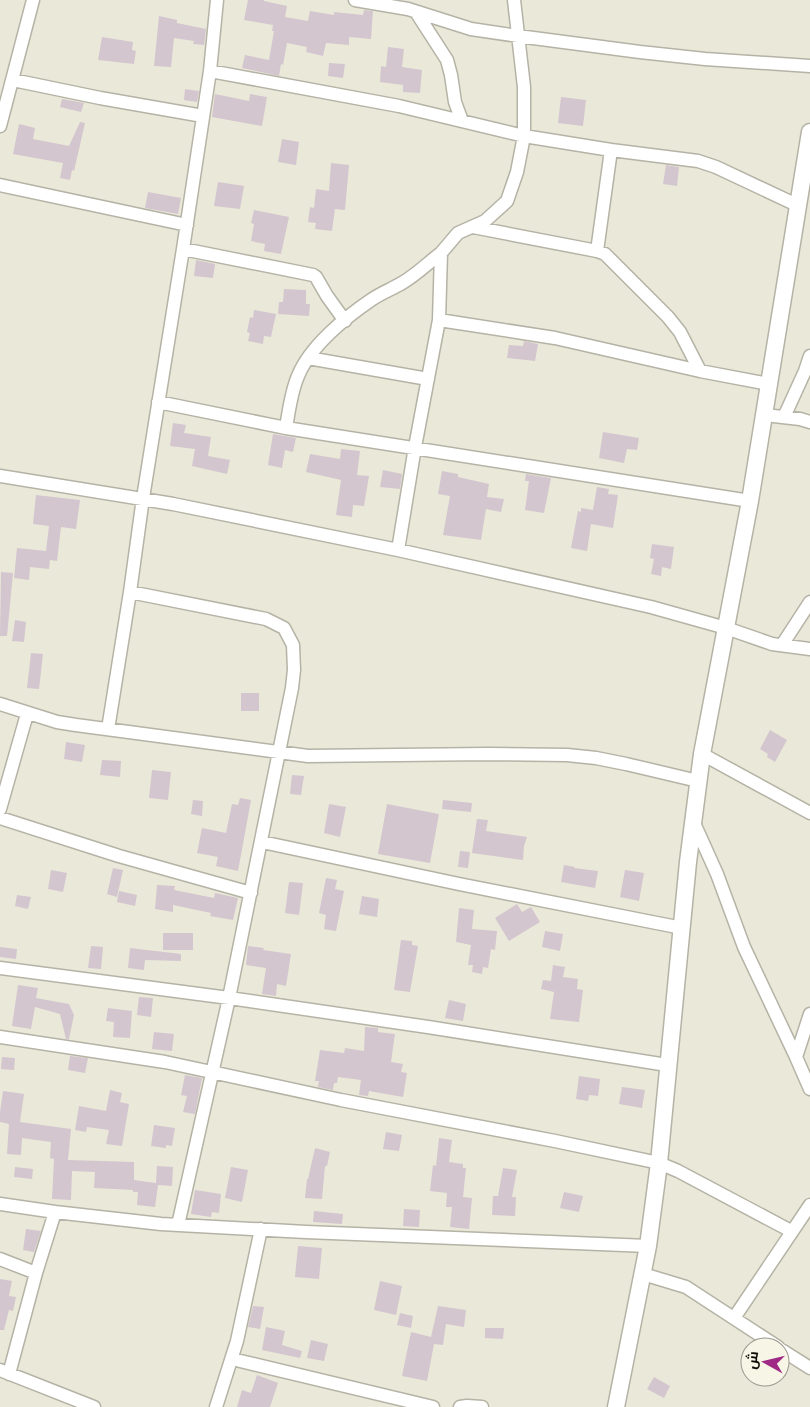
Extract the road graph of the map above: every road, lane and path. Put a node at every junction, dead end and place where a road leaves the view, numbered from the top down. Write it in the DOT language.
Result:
graph roads {
  1 [pos="33,0"];
  2 [pos="217,0"];
  3 [pos="355,0"];
  4 [pos="514,0"];
  5 [pos="416,12"];
  6 [pos="518,36"];
  7 [pos="810,66"];
  8 [pos="210,71"];
  9 [pos="13,80"];
  10 [pos="2,112"];
  11 [pos="203,116"];
  12 [pos="462,121"];
  13 [pos="0,126"];
  14 [pos="810,132"];
  15 [pos="524,136"];
  16 [pos="611,150"];
  17 [pos="0,185"];
  18 [pos="799,206"];
  19 [pos="187,225"];
  20 [pos="473,227"];
  21 [pos="183,249"];
  22 [pos="597,251"];
  23 [pos="441,253"];
  24 [pos="439,320"];
  25 [pos="345,321"];
  26 [pos="810,356"];
  27 [pos="308,358"];
  28 [pos="700,371"];
  29 [pos="428,380"];
  30 [pos="769,384"];
  31 [pos="158,402"];
  32 [pos="765,415"];
  33 [pos="784,417"];
  34 [pos="810,422"];
  35 [pos="286,428"];
  36 [pos="415,447"];
  37 [pos="0,476"];
  38 [pos="142,498"];
  39 [pos="750,501"];
  40 [pos="398,550"];
  41 [pos="130,592"];
  42 [pos="810,602"];
  43 [pos="726,628"];
  44 [pos="782,645"];
  45 [pos="810,649"];
  46 [pos="0,704"];
  47 [pos="27,714"];
  48 [pos="108,729"];
  49 [pos="279,753"];
  50 [pos="702,754"];
  51 [pos="698,781"];
  52 [pos="0,809"];
  53 [pos="810,813"];
  54 [pos="0,818"];
  55 [pos="694,823"];
  56 [pos="262,842"];
  57 [pos="251,893"];
  58 [pos="682,928"];
  59 [pos="0,968"];
  60 [pos="229,998"];
  61 [pos="810,1014"];
  62 [pos="0,1037"];
  63 [pos="796,1057"];
  64 [pos="667,1065"];
  65 [pos="213,1072"];
  66 [pos="810,1090"];
  67 [pos="659,1163"];
  68 [pos="0,1204"];
  69 [pos="810,1205"];
  70 [pos="55,1212"];
  71 [pos="178,1225"];
  72 [pos="261,1229"];
  73 [pos="791,1231"];
  74 [pos="648,1246"];
  75 [pos="0,1259"];
  76 [pos="36,1273"];
  77 [pos="643,1274"];
  78 [pos="734,1318"];
  79 [pos="762,1337"];
  80 [pos="790,1355"];
  81 [pos="232,1359"];
  82 [pos="810,1368"];
  83 [pos="5,1372"];
  84 [pos="94,1407"];
  85 [pos="216,1407"];
  86 [pos="433,1407"];
  87 [pos="460,1407"];
  88 [pos="482,1407"];
  89 [pos="616,1407"];
  1 -- 9 [label="street"];
  2 -- 8 [label="street"];
  3 -- 5 [label="street"];
  4 -- 6 [label="street"];
  5 -- 6 [label="street"];
  5 -- 12 [label="street"];
  6 -- 7 [label="street"];
  6 -- 15 [label="street"];
  8 -- 11 [label="street"];
  8 -- 12 [label="street"];
  9 -- 10 [label="street"];
  9 -- 11 [label="street"];
  10 -- 13 [label="street"];
  11 -- 19 [label="street"];
  12 -- 15 [label="street"];
  14 -- 18 [label="street"];
  15 -- 16 [label="street"];
  15 -- 20 [label="street"];
  16 -- 18 [label="street"];
  16 -- 22 [label="street"];
  17 -- 19 [label="street"];
  18 -- 30 [label="street"];
  19 -- 21 [label="street"];
  20 -- 22 [label="street"];
  20 -- 23 [label="street"];
  21 -- 25 [label="street"];
  21 -- 31 [label="street"];
  22 -- 28 [label="street"];
  23 -- 24 [label="street"];
  23 -- 25 [label="street"];
  24 -- 28 [label="street"];
  24 -- 29 [label="street"];
  25 -- 27 [label="street"];
  26 -- 33 [label="street"];
  27 -- 29 [label="street"];
  27 -- 35 [label="street"];
  28 -- 30 [label="street"];
  29 -- 36 [label="street"];
  30 -- 32 [label="street"];
  31 -- 35 [label="street"];
  31 -- 38 [label="street"];
  32 -- 33 [label="street"];
  32 -- 39 [label="street"];
  33 -- 34 [label="street"];
  35 -- 36 [label="street"];
  36 -- 39 [label="street"];
  36 -- 40 [label="street"];
  37 -- 38 [label="street"];
  38 -- 40 [label="street"];
  38 -- 41 [label="street"];
  39 -- 43 [label="street"];
  40 -- 43 [label="street"];
  41 -- 48 [label="street"];
  41 -- 49 [label="street"];
  42 -- 44 [label="street"];
  43 -- 44 [label="street"];
  43 -- 50 [label="street"];
  44 -- 45 [label="street"];
  46 -- 47 [label="street"];
  47 -- 48 [label="street"];
  47 -- 52 [label="street"];
  48 -- 49 [label="street"];
  49 -- 51 [label="street"];
  49 -- 56 [label="street"];
  50 -- 51 [label="street"];
  50 -- 53 [label="street"];
  51 -- 55 [label="street"];
  54 -- 57 [label="street"];
  55 -- 58 [label="street"];
  55 -- 63 [label="street"];
  56 -- 57 [label="street"];
  56 -- 58 [label="street"];
  57 -- 60 [label="street"];
  58 -- 64 [label="street"];
  59 -- 60 [label="street"];
  60 -- 64 [label="street"];
  60 -- 65 [label="street"];
  61 -- 63 [label="street"];
  62 -- 65 [label="street"];
  63 -- 66 [label="street"];
  64 -- 67 [label="street"];
  65 -- 67 [label="street"];
  65 -- 71 [label="street"];
  67 -- 73 [label="street"];
  67 -- 74 [label="street"];
  68 -- 70 [label="street"];
  69 -- 73 [label="street"];
  70 -- 71 [label="street"];
  70 -- 76 [label="street"];
  71 -- 72 [label="street"];
  72 -- 74 [label="street"];
  72 -- 81 [label="street"];
  73 -- 78 [label="street"];
  74 -- 77 [label="street"];
  75 -- 76 [label="street"];
  76 -- 83 [label="street"];
  77 -- 78 [label="street"];
  77 -- 89 [label="street"];
  78 -- 79 [label="street"];
  80 -- 82 [label="street"];
  81 -- 85 [label="street"];
  81 -- 86 [label="street"];
  83 -- 84 [label="street"];
  87 -- 88 [label="street"];
}
